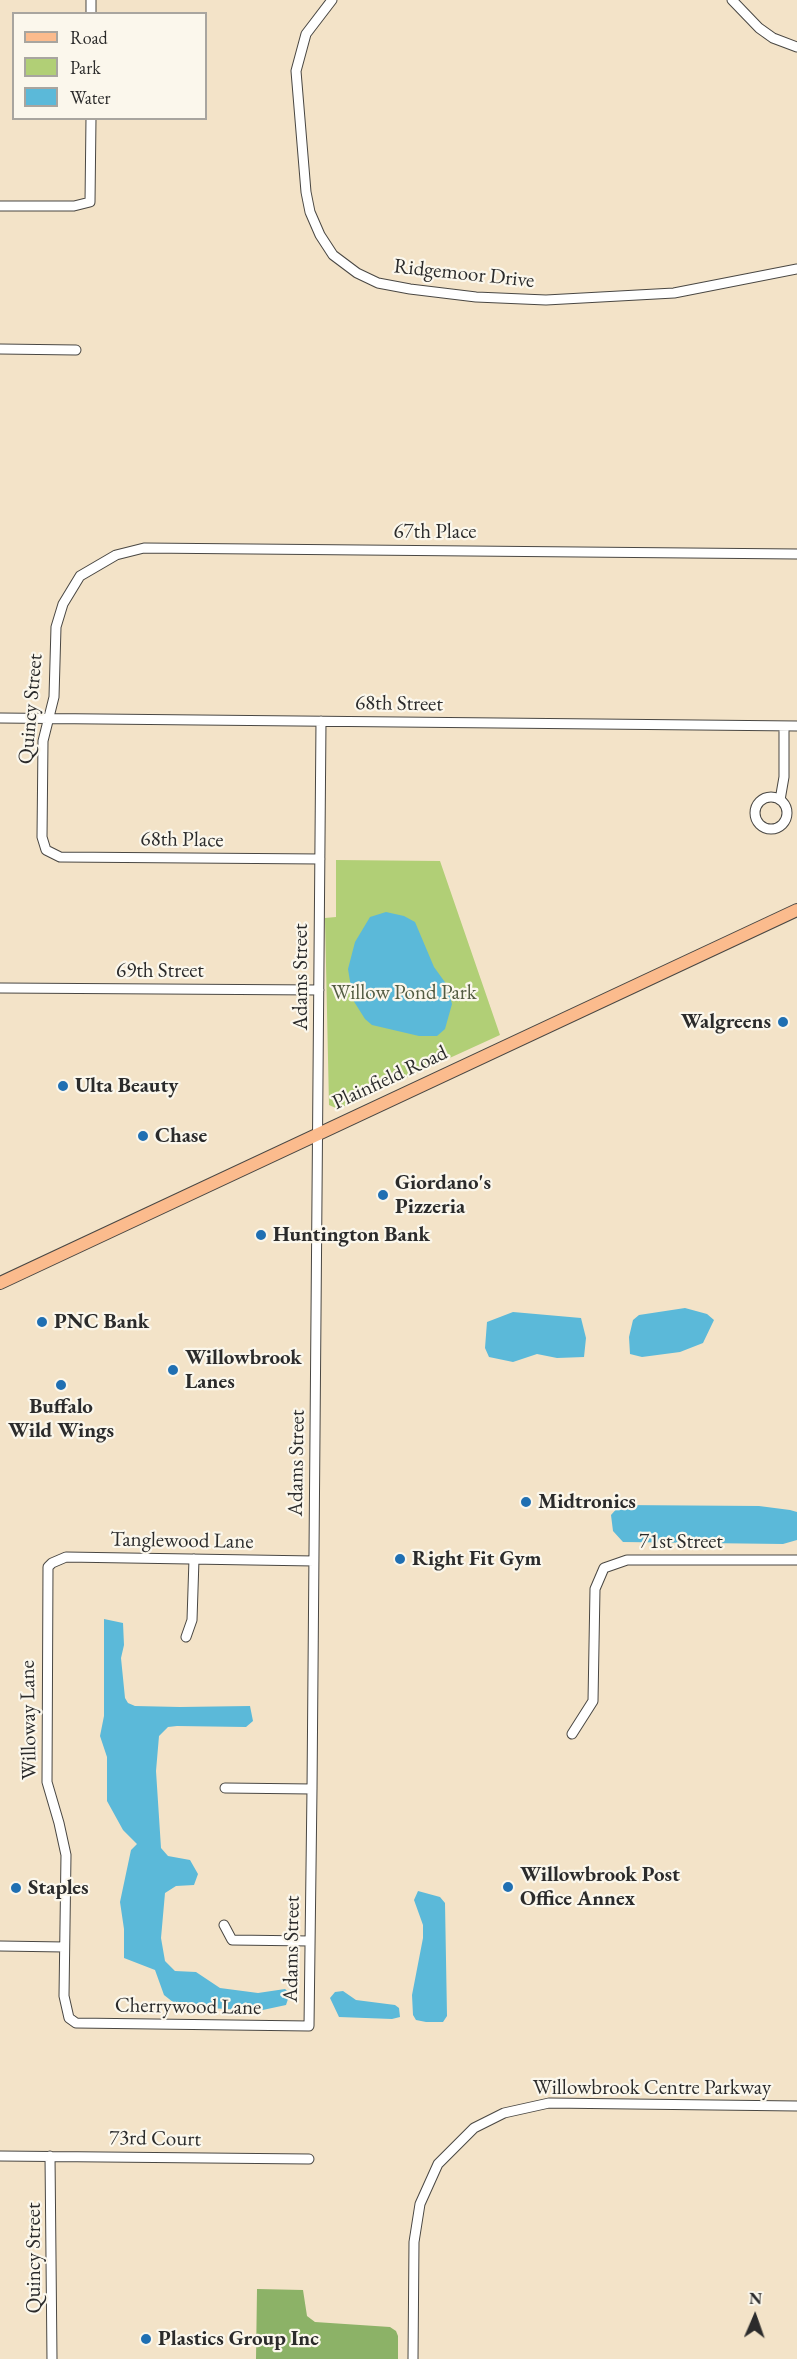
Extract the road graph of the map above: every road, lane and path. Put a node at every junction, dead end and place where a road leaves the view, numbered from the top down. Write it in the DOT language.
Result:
graph roads {
  1 [pos="332,0"];
  2 [pos="732,0"];
  3 [pos="797,46"];
  4 [pos="91,120"];
  5 [pos="0,206"];
  6 [pos="797,269"];
  7 [pos="0,349"];
  8 [pos="76,350"];
  9 [pos="797,554"];
  10 [pos="80,576"];
  11 [pos="0,718"];
  12 [pos="48,719"];
  13 [pos="321,721"];
  14 [pos="784,726"];
  15 [pos="797,726"];
  16 [pos="780,800"];
  17 [pos="46,850"];
  18 [pos="320,859"];
  19 [pos="797,910"];
  20 [pos="0,988"];
  21 [pos="319,990"];
  22 [pos="317,1134"];
  23 [pos="0,1283"];
  24 [pos="194,1559"];
  25 [pos="797,1560"];
  26 [pos="314,1561"];
  27 [pos="52,1563"];
  28 [pos="186,1637"];
  29 [pos="572,1734"];
  30 [pos="225,1788"];
  31 [pos="312,1789"];
  32 [pos="224,1925"];
  33 [pos="310,1941"];
  34 [pos="0,1946"];
  35 [pos="64,1947"];
  36 [pos="69,2018"];
  37 [pos="309,2026"];
  38 [pos="797,2106"];
  39 [pos="0,2156"];
  40 [pos="50,2157"];
  41 [pos="309,2159"];
  42 [pos="52,2359"];
  43 [pos="413,2359"];
  1 -- 6 [label="street, Ridgemoor Drive"];
  2 -- 3 [label="street"];
  4 -- 5 [label="street"];
  7 -- 8 [label="street"];
  9 -- 10 [label="street, 67th Place"];
  10 -- 12 [label="street, Quincy Street"];
  11 -- 12 [label="street, 68th Street"];
  12 -- 13 [label="street, 68th Street"];
  12 -- 17 [label="street, Quincy Street"];
  13 -- 14 [label="street, 68th Street"];
  13 -- 18 [label="street, Adams Street"];
  14 -- 15 [label="street, 68th Street"];
  14 -- 16 [label="street"];
  17 -- 18 [label="street, 68th Place"];
  18 -- 21 [label="street, Adams Street"];
  19 -- 22 [label="main road, Plainfield Road"];
  20 -- 21 [label="street, 69th Street"];
  21 -- 22 [label="street, Adams Street"];
  22 -- 23 [label="main road, Plainfield Road"];
  22 -- 26 [label="street, Adams Street"];
  24 -- 26 [label="street, Tanglewood Lane"];
  24 -- 27 [label="street, Tanglewood Lane"];
  24 -- 28 [label="street"];
  25 -- 29 [label="street, 71st Street"];
  26 -- 31 [label="street, Adams Street"];
  27 -- 35 [label="street, Willoway Lane"];
  30 -- 31 [label="street"];
  31 -- 33 [label="street, Adams Street"];
  32 -- 33 [label="street"];
  33 -- 37 [label="street, Adams Street"];
  34 -- 35 [label="street"];
  35 -- 36 [label="street, Willoway Lane"];
  36 -- 37 [label="street, Cherrywood Lane"];
  38 -- 43 [label="street, Willowbrook Centre Parkway"];
  39 -- 40 [label="street, 73rd Court"];
  40 -- 41 [label="street, 73rd Court"];
  40 -- 42 [label="street, Quincy Street"];
}
